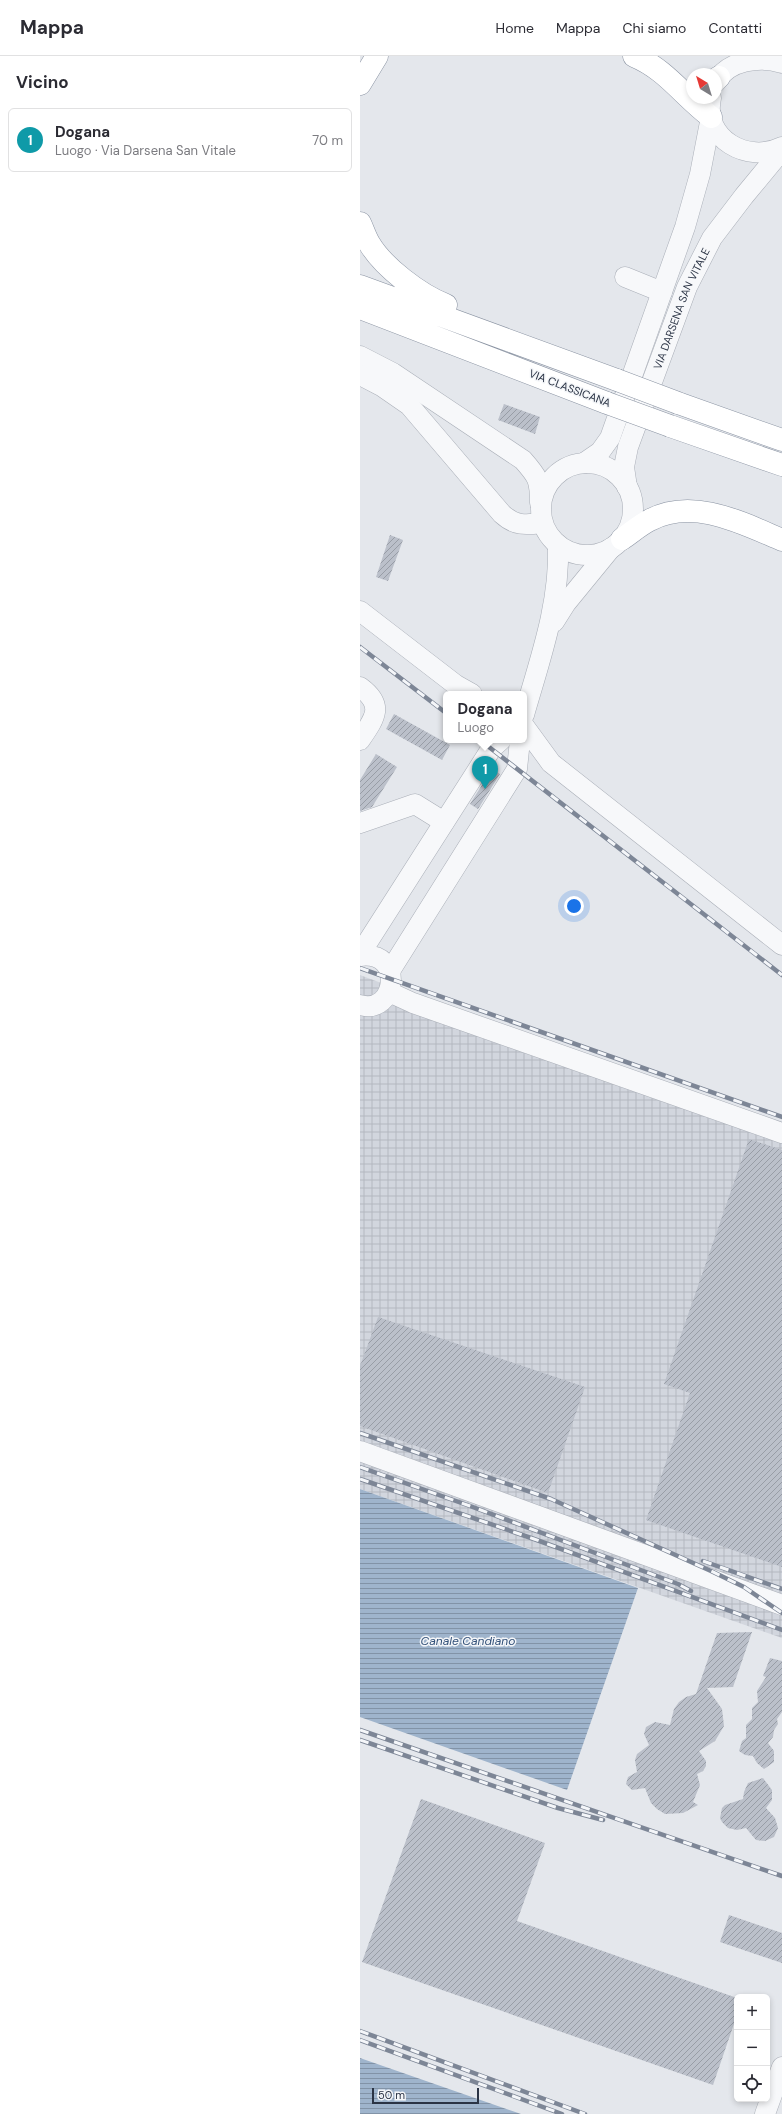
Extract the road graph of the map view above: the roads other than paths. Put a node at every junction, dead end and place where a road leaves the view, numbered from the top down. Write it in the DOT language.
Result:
graph roads {
  1 [pos="377,56"];
  2 [pos="634,56"];
  3 [pos="776,59"];
  4 [pos="722,71"];
  5 [pos="666,76"];
  6 [pos="686,81"];
  7 [pos="360,84"];
  8 [pos="711,108"];
  9 [pos="782,147"];
  10 [pos="782,150"];
  11 [pos="360,223"];
  12 [pos="625,277"];
  13 [pos="360,286"];
  14 [pos="662,292"];
  15 [pos="360,308"];
  16 [pos="524,346"];
  17 [pos="360,356"];
  18 [pos="360,375"];
  19 [pos="782,440"];
  20 [pos="584,463"];
  21 [pos="782,466"];
  22 [pos="627,487"];
  23 [pos="541,514"];
  24 [pos="782,540"];
  25 [pos="616,544"];
  26 [pos="558,546"];
  27 [pos="360,611"];
  28 [pos="547,634"];
  29 [pos="360,687"];
  30 [pos="467,691"];
  31 [pos="527,704"];
  32 [pos="527,730"];
  33 [pos="360,740"];
  34 [pos="498,743"];
  35 [pos="520,743"];
  36 [pos="444,822"];
  37 [pos="360,823"];
  38 [pos="782,945"];
  39 [pos="360,955"];
  40 [pos="390,971"];
  41 [pos="389,992"];
  42 [pos="360,1005"];
  43 [pos="782,1132"];
  44 [pos="360,1451"];
  45 [pos="782,1605"];
  46 [pos="782,2067"];
  47 [pos="766,2114"];
  1 -- 7 [label="highway"];
  2 -- 5 [label="highway"];
  3 -- 4 [label="street"];
  5 -- 6 [label="highway"];
  5 -- 8 [label="highway"];
  8 -- 9 [label="street"];
  8 -- 14 [label="street, VIA DARSENA SAN VITALE"];
  10 -- 22 [label="street, VIA DARSENA SAN VITALE"];
  11 -- 16 [label="highway"];
  12 -- 14 [label="street"];
  13 -- 16 [label="highway, VIA CLASSICANA"];
  14 -- 20 [label="street, VIA DARSENA SAN VITALE"];
  15 -- 21 [label="highway, VIA CLASSICANA, bridge"];
  16 -- 19 [label="highway, VIA CLASSICANA, bridge"];
  17 -- 23 [label="street"];
  18 -- 23 [label="street"];
  20 -- 22 [label="street, VIA DARSENA SAN VITALE"];
  20 -- 23 [label="street, VIA DARSENA SAN VITALE"];
  22 -- 25 [label="street, VIA DARSENA SAN VITALE"];
  23 -- 26 [label="street"];
  24 -- 25 [label="highway"];
  25 -- 26 [label="street"];
  25 -- 28 [label="street, VIA DARSENA SAN VITALE"];
  26 -- 28 [label="street, VIA DARSENA SAN VITALE"];
  27 -- 30 [label="street"];
  28 -- 31 [label="street, VIA DARSENA SAN VITALE"];
  29 -- 33 [label="street"];
  32 -- 38 [label="street"];
  34 -- 36 [label="street"];
  35 -- 40 [label="street"];
  36 -- 37 [label="street"];
  36 -- 39 [label="street"];
  39 -- 40 [label="street"];
  40 -- 41 [label="street"];
  41 -- 42 [label="street"];
  41 -- 43 [label="street"];
  44 -- 45 [label="street"];
  46 -- 47 [label="street"];
}
